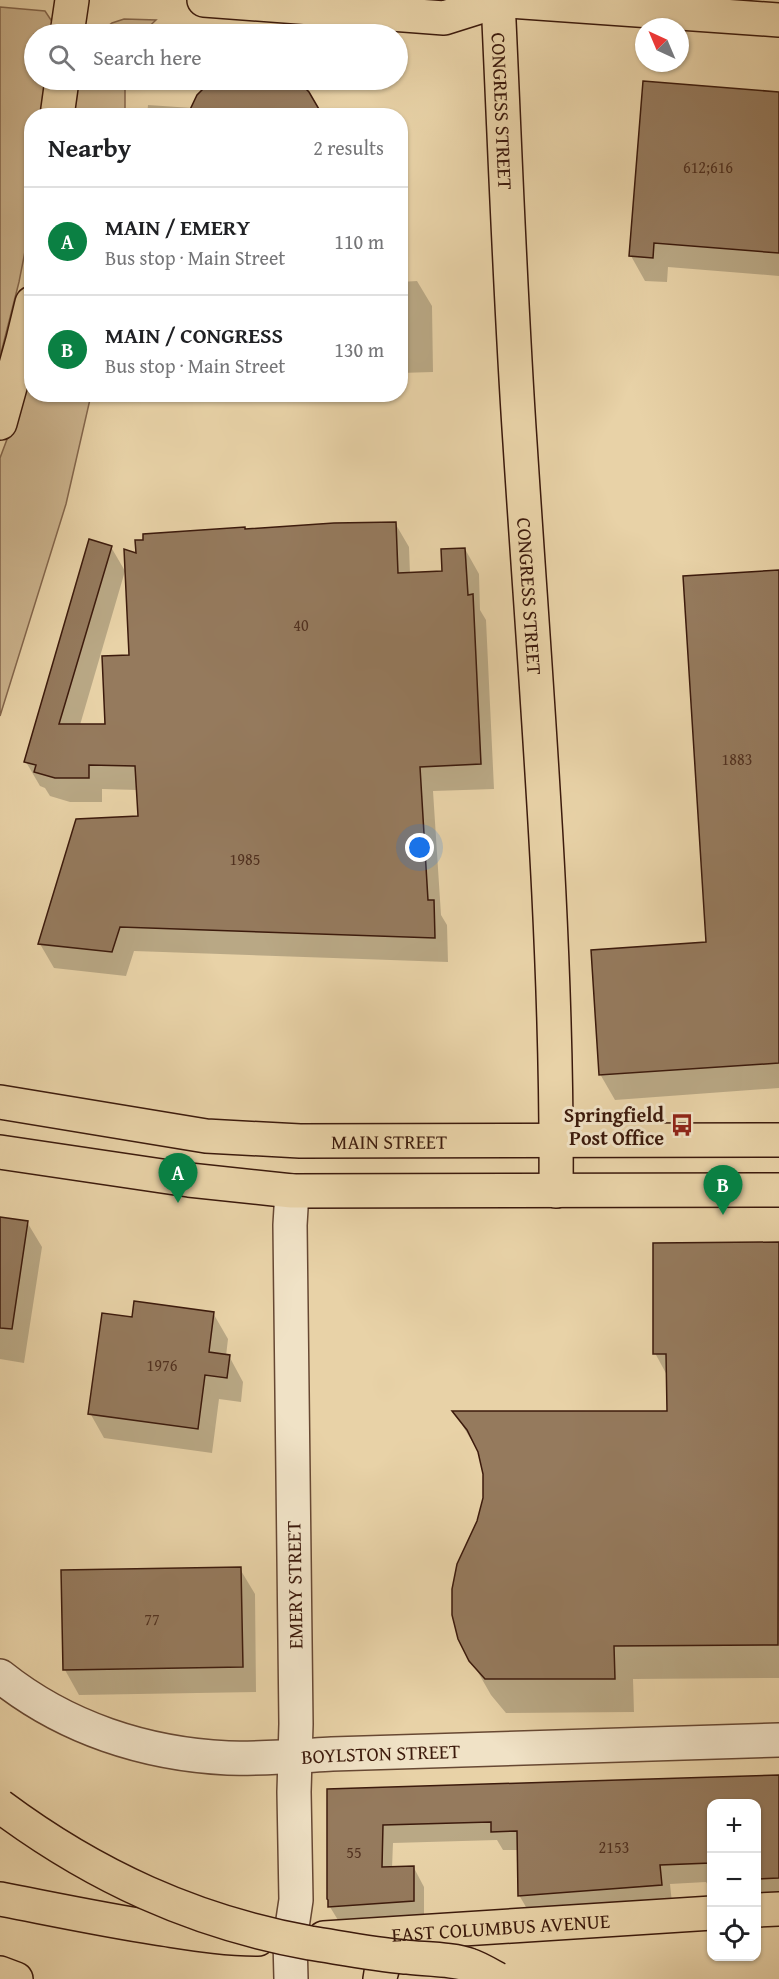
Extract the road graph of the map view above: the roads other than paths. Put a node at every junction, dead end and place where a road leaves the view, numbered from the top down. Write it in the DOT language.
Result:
graph roads {
  1 [pos="72,0"];
  2 [pos="204,0"];
  3 [pos="497,0"];
  4 [pos="779,20"];
  5 [pos="68,24"];
  6 [pos="61,90"];
  7 [pos="58,108"];
  8 [pos="24,336"];
  9 [pos="0,423"];
  10 [pos="0,1102"];
  11 [pos="556,1140"];
  12 [pos="779,1140"];
  13 [pos="0,1152"];
  14 [pos="779,1190"];
  15 [pos="292,1191"];
  16 [pos="556,1191"];
  17 [pos="0,1676"];
  18 [pos="779,1740"];
  19 [pos="295,1756"];
  20 [pos="0,1806"];
  21 [pos="0,1899"];
  22 [pos="779,1909"];
  23 [pos="761,1910"];
  24 [pos="707,1913"];
  25 [pos="410,1932"];
  26 [pos="290,1940"];
  27 [pos="0,1973"];
  28 [pos="16,1979"];
  29 [pos="291,1979"];
  30 [pos="380,1979"];
  31 [pos="497,1979"];
  1 -- 5 [label="main road"];
  2 -- 3 [label="main road"];
  3 -- 4 [label="main road"];
  3 -- 11 [label="main road, CONGRESS STREET"];
  6 -- 7 [label="main road"];
  8 -- 9 [label="main road"];
  10 -- 11 [label="main road, MAIN STREET"];
  11 -- 12 [label="main road, MAIN STREET"];
  11 -- 16 [label="main road, CONGRESS STREET"];
  13 -- 15 [label="main road"];
  14 -- 16 [label="main road"];
  15 -- 16 [label="main road"];
  15 -- 19 [label="street, EMERY STREET"];
  17 -- 19 [label="street, BOYLSTON STREET"];
  18 -- 19 [label="street, BOYLSTON STREET"];
  19 -- 26 [label="street, EMERY STREET"];
  20 -- 31 [label="main road, bridge"];
  21 -- 26 [label="main road, EAST COLUMBUS AVENUE"];
  22 -- 23 [label="main road"];
  24 -- 25 [label="main road, EAST COLUMBUS AVENUE"];
  25 -- 26 [label="main road, EAST COLUMBUS AVENUE"];
  25 -- 30 [label="main road"];
  26 -- 29 [label="street, EMERY STREET"];
  27 -- 28 [label="main road"];
}
